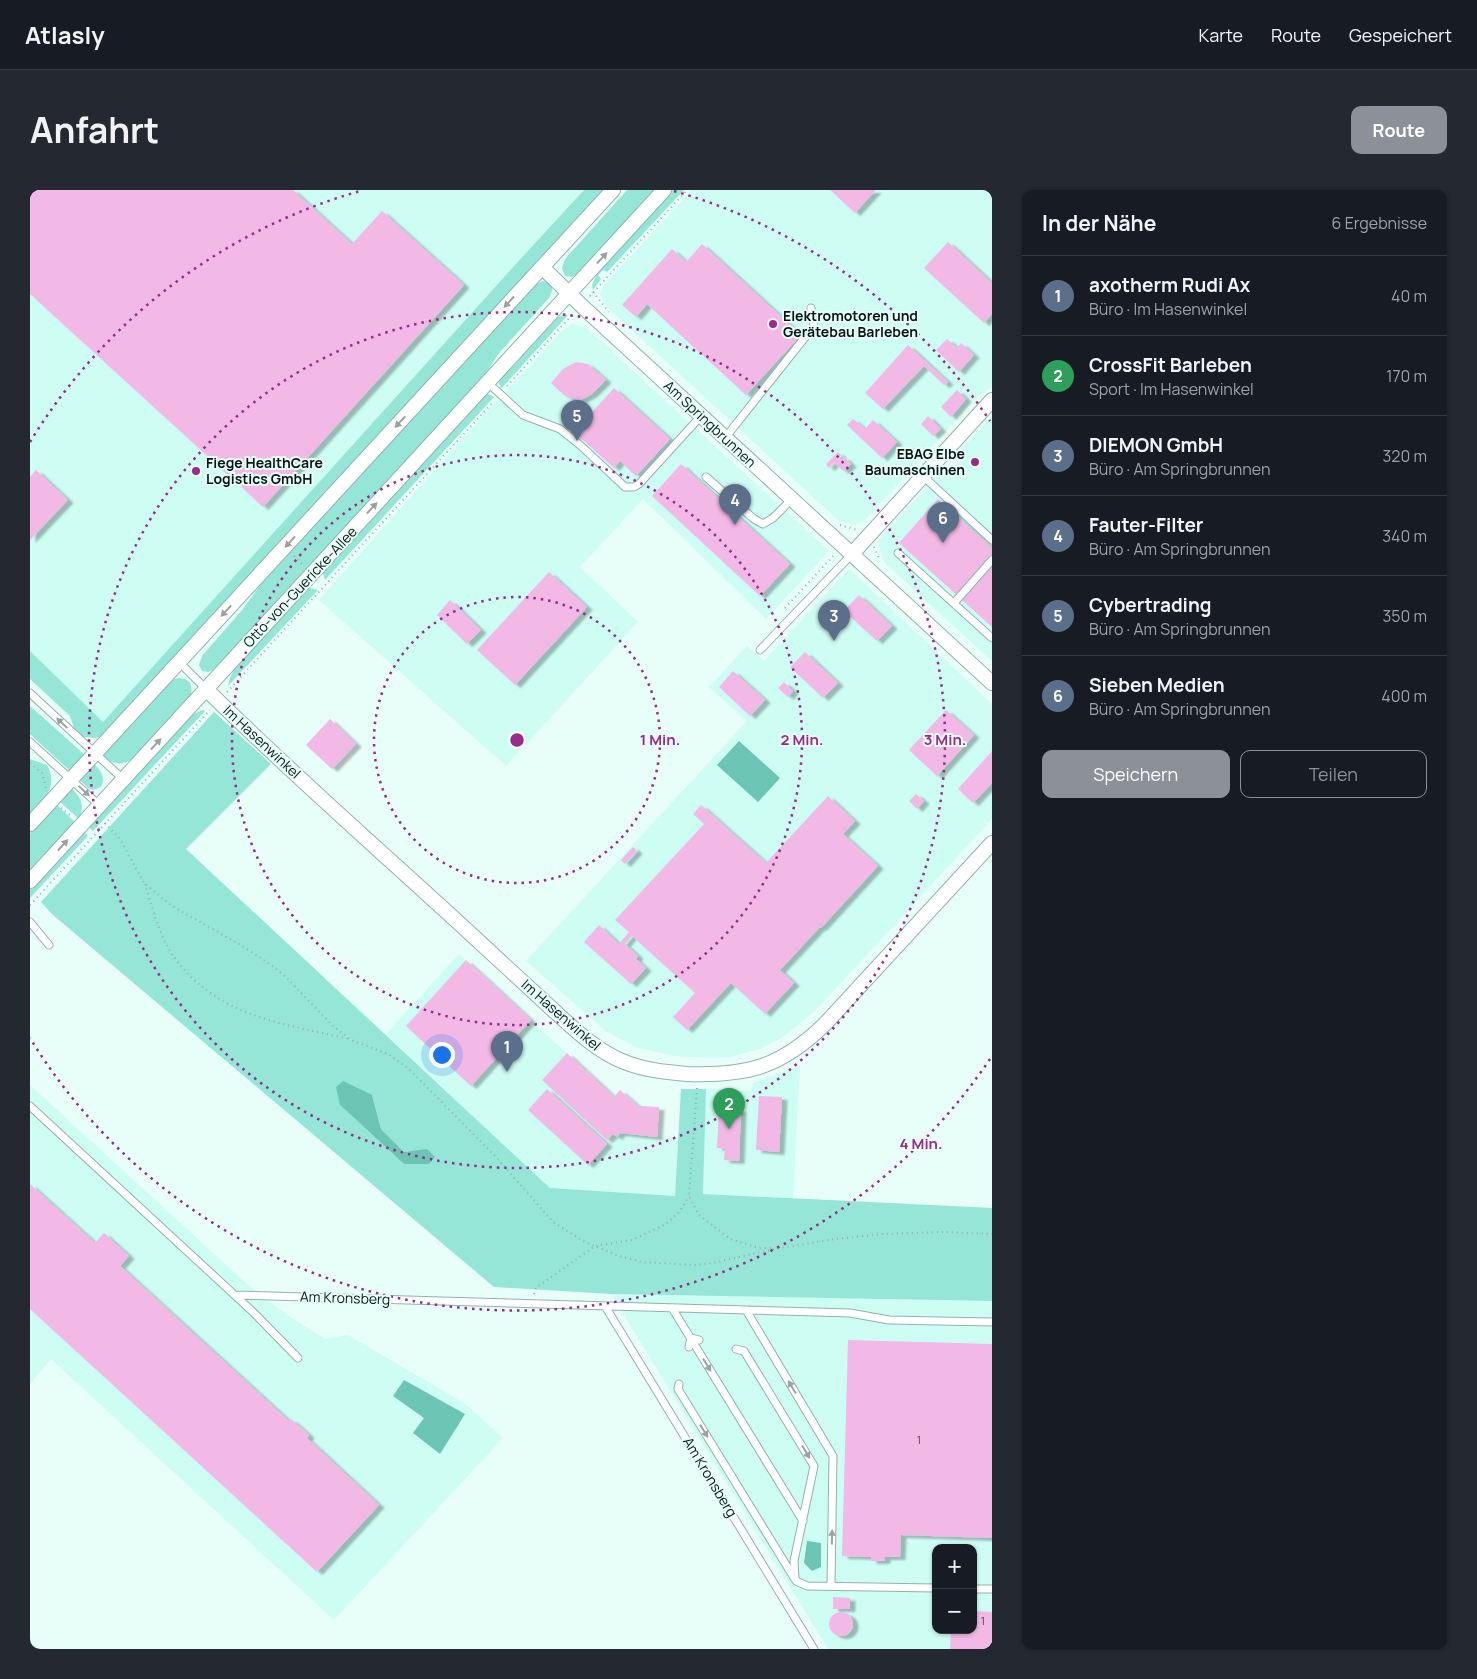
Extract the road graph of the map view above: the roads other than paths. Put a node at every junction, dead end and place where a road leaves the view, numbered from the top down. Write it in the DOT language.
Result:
graph roads {
  1 [pos="613,190"];
  2 [pos="664,190"];
  3 [pos="542,266"];
  4 [pos="569,294"];
  5 [pos="811,308"];
  6 [pos="487,382"];
  7 [pos="992,400"];
  8 [pos="701,416"];
  9 [pos="725,438"];
  10 [pos="923,476"];
  11 [pos="706,477"];
  12 [pos="792,499"];
  13 [pos="992,540"];
  14 [pos="898,553"];
  15 [pos="852,554"];
  16 [pos="992,560"];
  17 [pos="954,604"];
  18 [pos="992,638"];
  19 [pos="760,650"];
  20 [pos="179,662"];
  21 [pos="992,683"];
  22 [pos="206,689"];
  23 [pos="30,693"];
  24 [pos="30,742"];
  25 [pos="94,753"];
  26 [pos="71,779"];
  27 [pos="123,780"];
  28 [pos="100,805"];
  29 [pos="30,824"];
  30 [pos="992,843"];
  31 [pos="30,881"];
  32 [pos="30,922"];
  33 [pos="49,945"];
  34 [pos="30,1106"];
  35 [pos="235,1295"];
  36 [pos="605,1306"];
  37 [pos="672,1308"];
  38 [pos="746,1310"];
  39 [pos="992,1322"];
  40 [pos="691,1338"];
  41 [pos="699,1340"];
  42 [pos="689,1347"];
  43 [pos="736,1349"];
  44 [pos="298,1358"];
  45 [pos="679,1384"];
  46 [pos="803,1521"];
  47 [pos="796,1580"];
  48 [pos="831,1586"];
  49 [pos="932,1588"];
  50 [pos="977,1589"];
  51 [pos="992,1589"];
  52 [pos="814,1649"];
  1 -- 3 [label="street"];
  4 -- 2 [label="street, Otto-von-Guericke-Allee, one-way"];
  3 -- 4 [label="street"];
  3 -- 20 [label="street, one-way"];
  4 -- 6 [label="street, Otto-von-Guericke-Allee"];
  4 -- 8 [label="street, Am Springbrunnen"];
  5 -- 9 [label="lane"];
  6 -- 8 [label="lane"];
  22 -- 6 [label="street, Otto-von-Guericke-Allee, one-way"];
  7 -- 10 [label="street"];
  8 -- 9 [label="street, Am Springbrunnen"];
  9 -- 12 [label="street, Am Springbrunnen"];
  10 -- 13 [label="lane"];
  10 -- 15 [label="street"];
  11 -- 12 [label="lane"];
  12 -- 15 [label="street, Am Springbrunnen"];
  14 -- 17 [label="lane"];
  15 -- 19 [label="lane"];
  15 -- 21 [label="street, Am Springbrunnen"];
  16 -- 17 [label="lane"];
  17 -- 18 [label="lane"];
  20 -- 22 [label="lane"];
  20 -- 25 [label="street"];
  27 -- 22 [label="street, Otto-von-Guericke-Allee, one-way"];
  22 -- 30 [label="street, Im Hasenwinkel"];
  25 -- 23 [label="lane, one-way"];
  24 -- 26 [label="lane"];
  25 -- 26 [label="street"];
  25 -- 27 [label="lane"];
  26 -- 28 [label="lane, one-way"];
  26 -- 29 [label="street"];
  27 -- 28 [label="street, Otto-von-Guericke-Allee"];
  31 -- 28 [label="street, Otto-von-Guericke-Allee, one-way"];
  32 -- 33 [label="lane"];
  34 -- 35 [label="lane"];
  35 -- 36 [label="lane, Am Kronsberg"];
  35 -- 44 [label="lane"];
  36 -- 37 [label="lane, Am Kronsberg"];
  36 -- 52 [label="lane, Am Kronsberg"];
  37 -- 38 [label="lane, Am Kronsberg"];
  37 -- 40 [label="lane"];
  38 -- 39 [label="lane, Am Kronsberg"];
  48 -- 38 [label="lane, one-way"];
  40 -- 41 [label="lane"];
  40 -- 42 [label="lane"];
  40 -- 46 [label="lane, one-way"];
  43 -- 46 [label="lane, one-way"];
  45 -- 47 [label="lane, one-way"];
  46 -- 47 [label="lane"];
  47 -- 48 [label="lane"];
  48 -- 49 [label="lane"];
  50 -- 51 [label="lane"];
}
